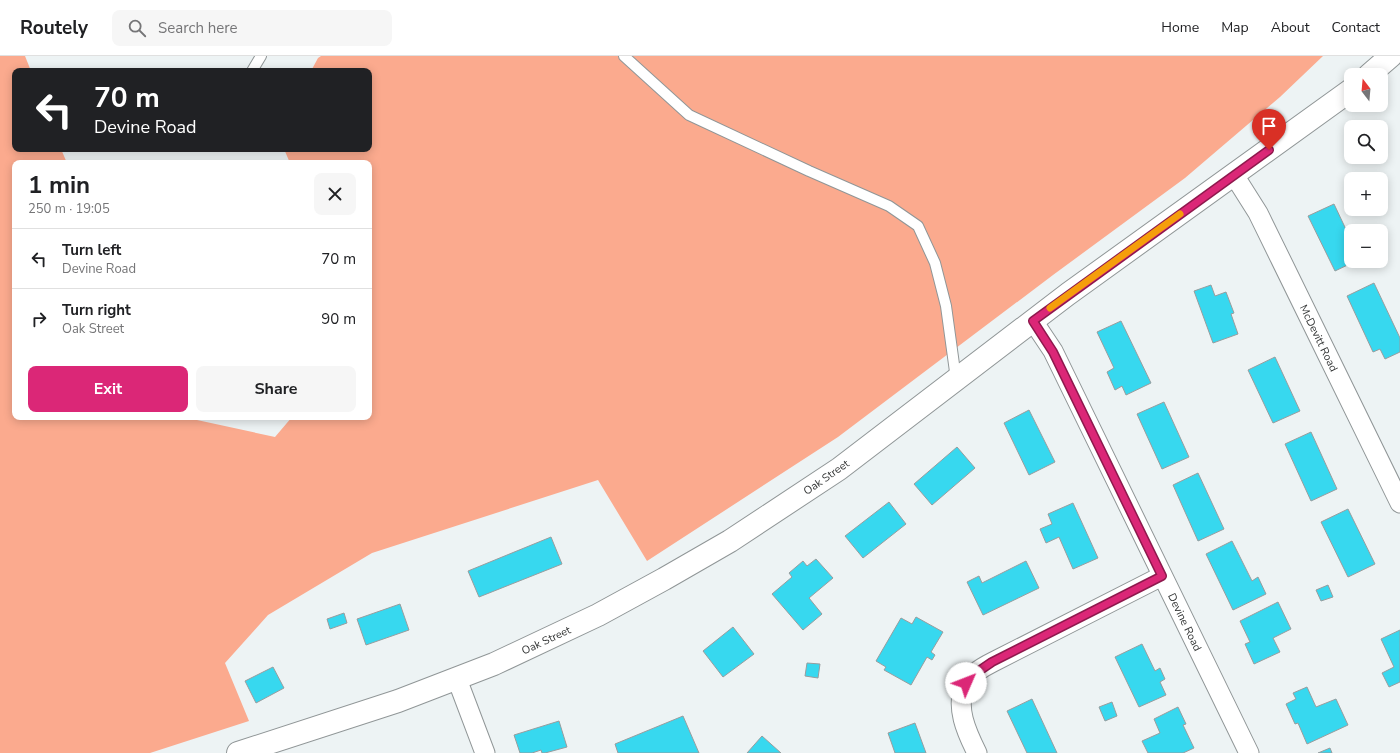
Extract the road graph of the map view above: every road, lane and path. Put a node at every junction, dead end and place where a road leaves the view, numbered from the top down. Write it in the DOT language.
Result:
graph roads {
  1 [pos="261,56"];
  2 [pos="624,56"];
  3 [pos="1391,56"];
  4 [pos="254,68"];
  5 [pos="1377,68"];
  6 [pos="1344,95"];
  7 [pos="1234,175"];
  8 [pos="1033,321"];
  9 [pos="956,380"];
  10 [pos="1400,503"];
  11 [pos="1162,576"];
  12 [pos="457,678"];
  13 [pos="238,753"];
  14 [pos="485,753"];
  15 [pos="977,753"];
  16 [pos="1249,753"];
  1 -- 4 [label="lane"];
  2 -- 9 [label="lane"];
  3 -- 5 [label="street"];
  6 -- 7 [label="street, Oak Street"];
  7 -- 8 [label="street, Oak Street"];
  7 -- 10 [label="street, McDevitt Road"];
  8 -- 9 [label="street, Oak Street"];
  8 -- 11 [label="street, Devine Road"];
  9 -- 12 [label="street, Oak Street"];
  11 -- 15 [label="street"];
  11 -- 16 [label="street, Devine Road"];
  12 -- 13 [label="street, Oak Street"];
  12 -- 14 [label="street"];
}
